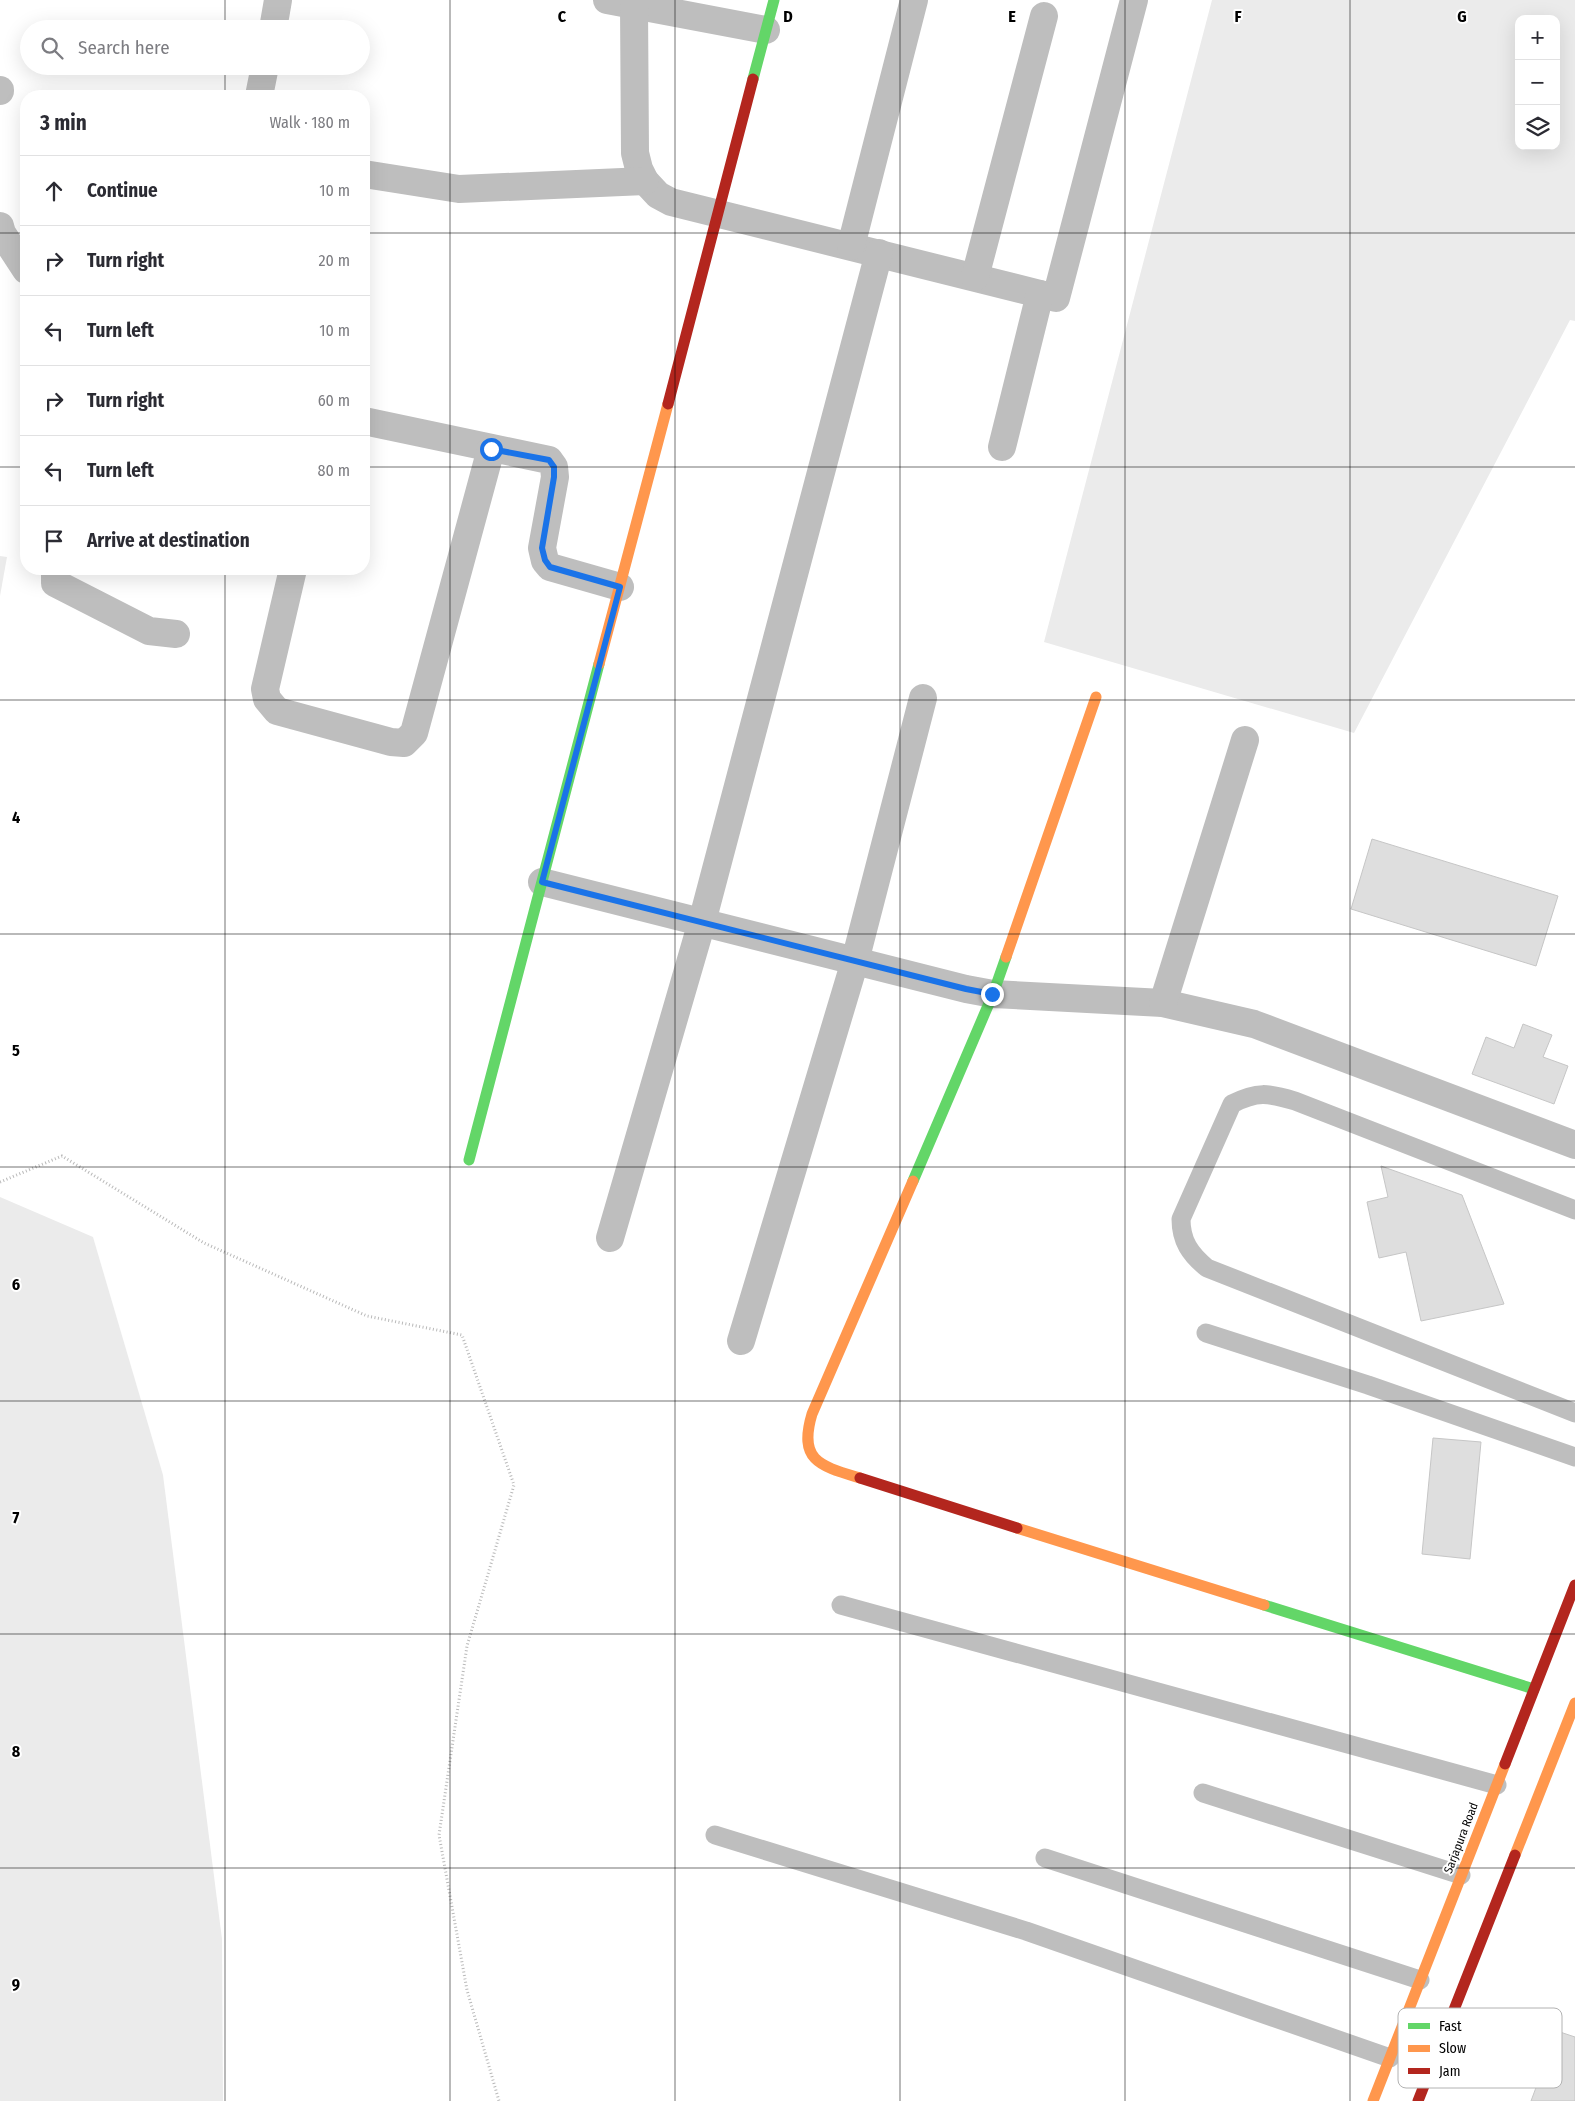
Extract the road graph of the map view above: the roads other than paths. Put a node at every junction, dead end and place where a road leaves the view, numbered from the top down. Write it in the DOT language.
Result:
graph roads {
  1 [pos="278,0"];
  2 [pos="608,0"];
  3 [pos="774,0"];
  4 [pos="914,0"];
  5 [pos="1134,0"];
  6 [pos="634,6"];
  7 [pos="1044,16"];
  8 [pos="275,20"];
  9 [pos="766,30"];
  10 [pos="264,75"];
  11 [pos="261,90"];
  12 [pos="370,175"];
  13 [pos="645,181"];
  14 [pos="719,214"];
  15 [pos="0,226"];
  16 [pos="852,246"];
  17 [pos="879,252"];
  18 [pos="20,261"];
  19 [pos="975,277"];
  20 [pos="1040,294"];
  21 [pos="370,422"];
  22 [pos="1002,446"];
  23 [pos="491,449"];
  24 [pos="55,575"];
  25 [pos="292,575"];
  26 [pos="620,587"];
  27 [pos="176,634"];
  28 [pos="1096,697"];
  29 [pos="923,698"];
  30 [pos="1245,740"];
  31 [pos="542,882"];
  32 [pos="702,922"];
  33 [pos="855,961"];
  34 [pos="992,994"];
  35 [pos="1162,1003"];
  36 [pos="1575,1145"];
  37 [pos="469,1160"];
  38 [pos="1575,1210"];
  39 [pos="610,1238"];
  40 [pos="1206,1333"];
  41 [pos="740,1341"];
  42 [pos="1575,1413"];
  43 [pos="1575,1457"];
  44 [pos="1575,1585"];
  45 [pos="841,1604"];
  46 [pos="1534,1689"];
  47 [pos="1575,1703"];
  48 [pos="1496,1785"];
  49 [pos="1203,1793"];
  50 [pos="715,1835"];
  51 [pos="1045,1858"];
  52 [pos="1461,1875"];
  53 [pos="1420,1980"];
  54 [pos="1409,2008"];
  55 [pos="1455,2008"];
  56 [pos="1398,2037"];
  57 [pos="1390,2058"];
  58 [pos="1423,2088"];
  59 [pos="1374,2101"];
  60 [pos="1418,2101"];
  1 -- 8 [label="street"];
  2 -- 6 [label="street"];
  3 -- 9 [label="street"];
  4 -- 16 [label="street"];
  5 -- 20 [label="street"];
  6 -- 9 [label="street"];
  6 -- 13 [label="street"];
  7 -- 19 [label="street"];
  9 -- 14 [label="street"];
  10 -- 11 [label="street"];
  12 -- 13 [label="street"];
  13 -- 14 [label="street"];
  14 -- 16 [label="street"];
  14 -- 26 [label="street"];
  15 -- 18 [label="street"];
  16 -- 17 [label="street"];
  17 -- 19 [label="street"];
  17 -- 32 [label="street"];
  19 -- 20 [label="street"];
  20 -- 22 [label="street"];
  21 -- 23 [label="street"];
  23 -- 25 [label="street"];
  23 -- 26 [label="street"];
  24 -- 27 [label="street"];
  26 -- 31 [label="street"];
  28 -- 34 [label="street"];
  29 -- 33 [label="street"];
  30 -- 35 [label="street"];
  31 -- 32 [label="street"];
  31 -- 37 [label="street"];
  32 -- 33 [label="street"];
  32 -- 39 [label="street"];
  33 -- 34 [label="street"];
  33 -- 41 [label="street"];
  34 -- 35 [label="street"];
  34 -- 46 [label="street"];
  35 -- 36 [label="street"];
  38 -- 42 [label="lane"];
  40 -- 43 [label="lane"];
  44 -- 46 [label="street, Sarjapura Road"];
  45 -- 48 [label="lane"];
  46 -- 48 [label="street, Sarjapura Road"];
  47 -- 55 [label="street"];
  48 -- 52 [label="street, Sarjapura Road"];
  49 -- 52 [label="lane"];
  50 -- 57 [label="lane"];
  51 -- 53 [label="lane"];
  52 -- 53 [label="street, Sarjapura Road"];
  53 -- 54 [label="street, Sarjapura Road"];
  56 -- 57 [label="street, Sarjapura Road"];
  57 -- 59 [label="street, Sarjapura Road"];
  58 -- 60 [label="street"];
}
